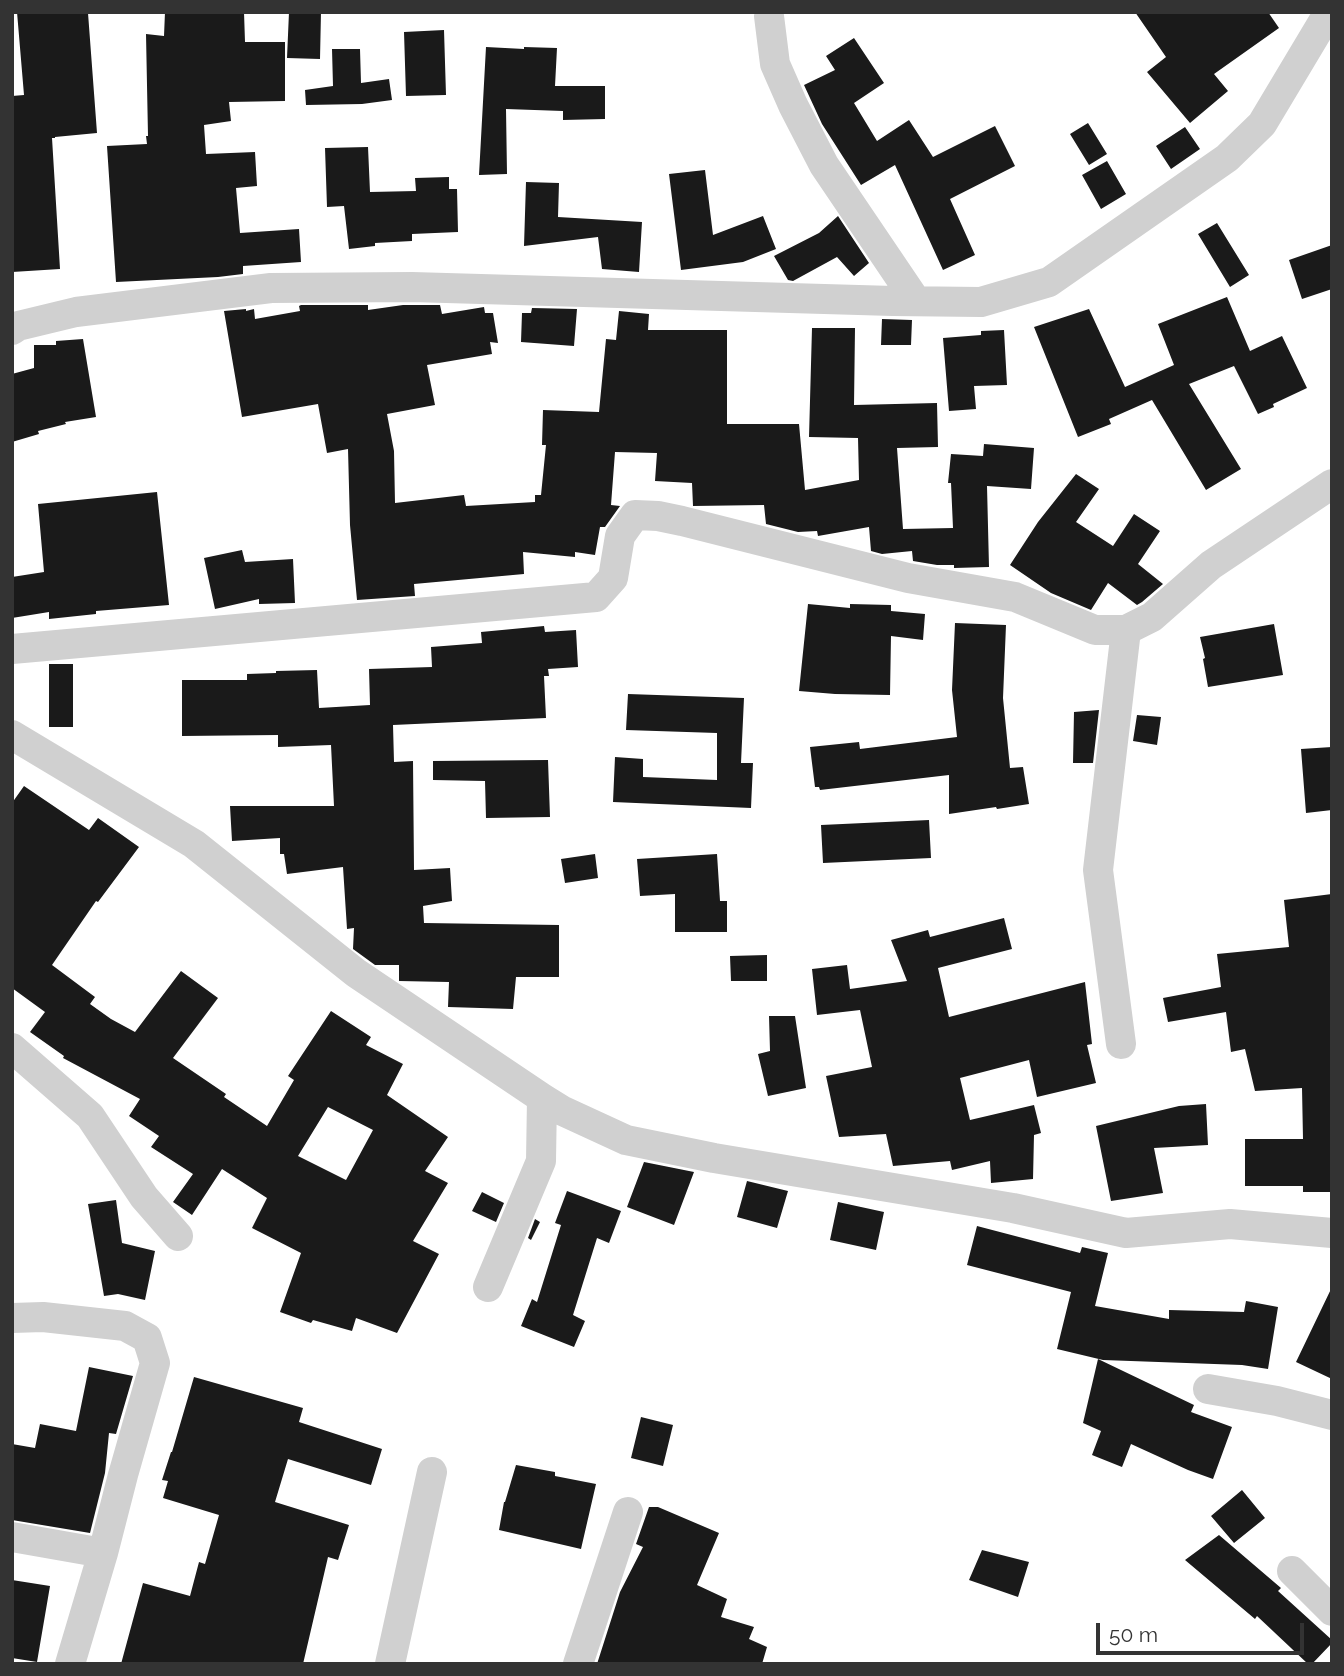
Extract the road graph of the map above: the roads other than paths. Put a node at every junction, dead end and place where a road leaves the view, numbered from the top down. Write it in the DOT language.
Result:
graph roads {
  1 [pos="1329,12"];
  2 [pos="769,13"];
  3 [pos="916,301"];
  4 [pos="12,330"];
  5 [pos="1332,484"];
  6 [pos="1126,630"];
  7 [pos="12,649"];
  8 [pos="12,735"];
  9 [pos="1121,1044"];
  10 [pos="12,1048"];
  11 [pos="542,1098"];
  12 [pos="1332,1233"];
  13 [pos="178,1237"];
  14 [pos="488,1287"];
  15 [pos="12,1318"];
  16 [pos="1208,1389"];
  17 [pos="1332,1415"];
  18 [pos="432,1472"];
  19 [pos="628,1513"];
  20 [pos="12,1537"];
  21 [pos="103,1553"];
  22 [pos="1292,1571"];
  23 [pos="1332,1611"];
  24 [pos="70,1664"];
  25 [pos="390,1664"];
  26 [pos="578,1664"];
  1 -- 3 [label="street"];
  2 -- 3 [label="street"];
  3 -- 4 [label="street"];
  5 -- 6 [label="street"];
  6 -- 7 [label="street"];
  6 -- 9 [label="street"];
  8 -- 11 [label="street"];
  10 -- 13 [label="street"];
  11 -- 12 [label="street"];
  11 -- 14 [label="street"];
  15 -- 21 [label="street"];
  16 -- 17 [label="street"];
  18 -- 25 [label="street"];
  19 -- 26 [label="street"];
  20 -- 21 [label="street"];
  21 -- 24 [label="street"];
  22 -- 23 [label="street"];
}
